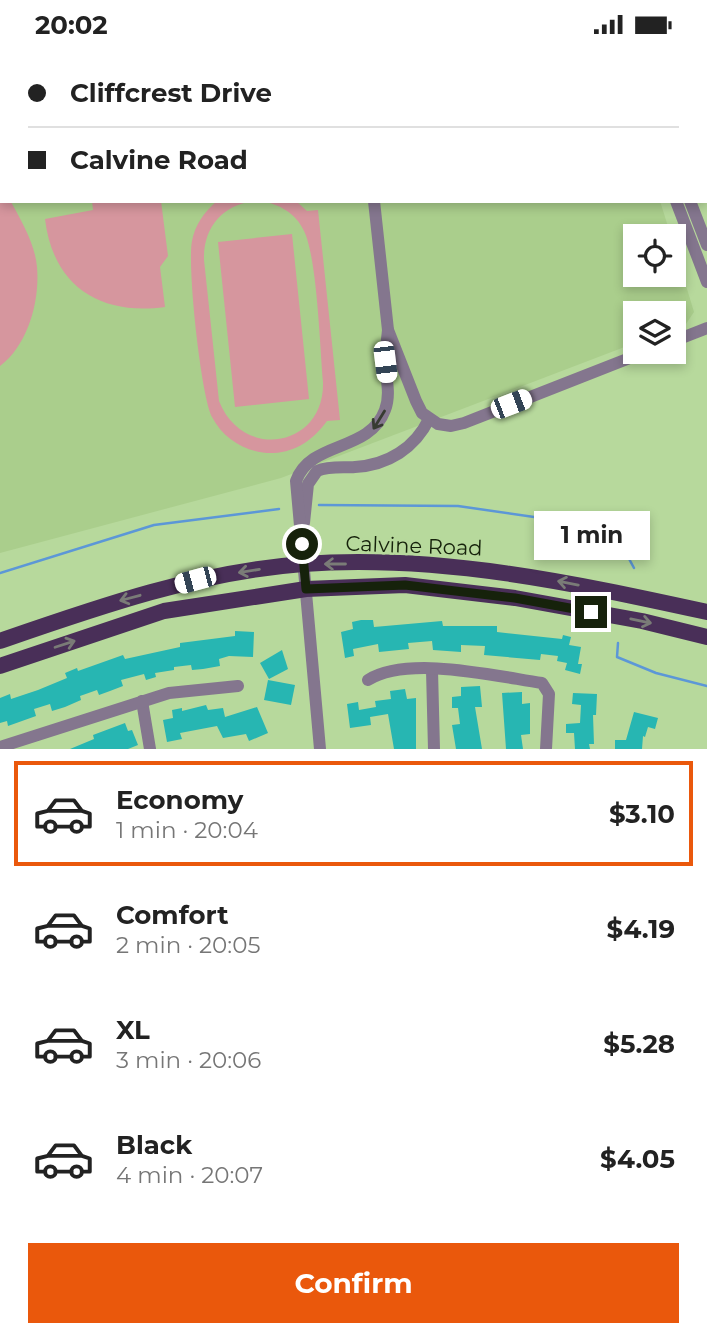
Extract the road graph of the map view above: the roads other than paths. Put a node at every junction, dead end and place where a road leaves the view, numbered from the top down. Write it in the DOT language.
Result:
graph roads {
  1 [pos="374,203"];
  2 [pos="677,203"];
  3 [pos="691,203"];
  4 [pos="707,244"];
  5 [pos="707,282"];
  6 [pos="707,328"];
  7 [pos="388,330"];
  8 [pos="686,336"];
  9 [pos="623,361"];
  10 [pos="429,419"];
  11 [pos="302,544"];
  12 [pos="304,564"];
  13 [pos="306,589"];
  14 [pos="707,612"];
  15 [pos="707,637"];
  16 [pos="0,641"];
  17 [pos="0,666"];
  18 [pos="432,670"];
  19 [pos="368,680"];
  20 [pos="238,686"];
  21 [pos="142,701"];
  22 [pos="0,747"];
  23 [pos="150,749"];
  24 [pos="320,749"];
  25 [pos="434,749"];
  26 [pos="546,749"];
  1 -- 7 [label="street"];
  2 -- 5 [label="street"];
  3 -- 4 [label="street"];
  6 -- 8 [label="street"];
  7 -- 10 [label="street"];
  7 -- 11 [label="street, one-way"];
  9 -- 10 [label="street"];
  10 -- 11 [label="street"];
  11 -- 12 [label="street"];
  12 -- 13 [label="street"];
  14 -- 12 [label="main road, Calvine Road, one-way"];
  12 -- 16 [label="main road, Calvine Road, one-way"];
  13 -- 15 [label="main road, Calvine Road, one-way"];
  17 -- 13 [label="main road, Calvine Road, one-way"];
  13 -- 24 [label="street"];
  18 -- 19 [label="street"];
  18 -- 25 [label="street"];
  18 -- 26 [label="street"];
  20 -- 21 [label="street"];
  21 -- 22 [label="street"];
  21 -- 23 [label="street"];
}
